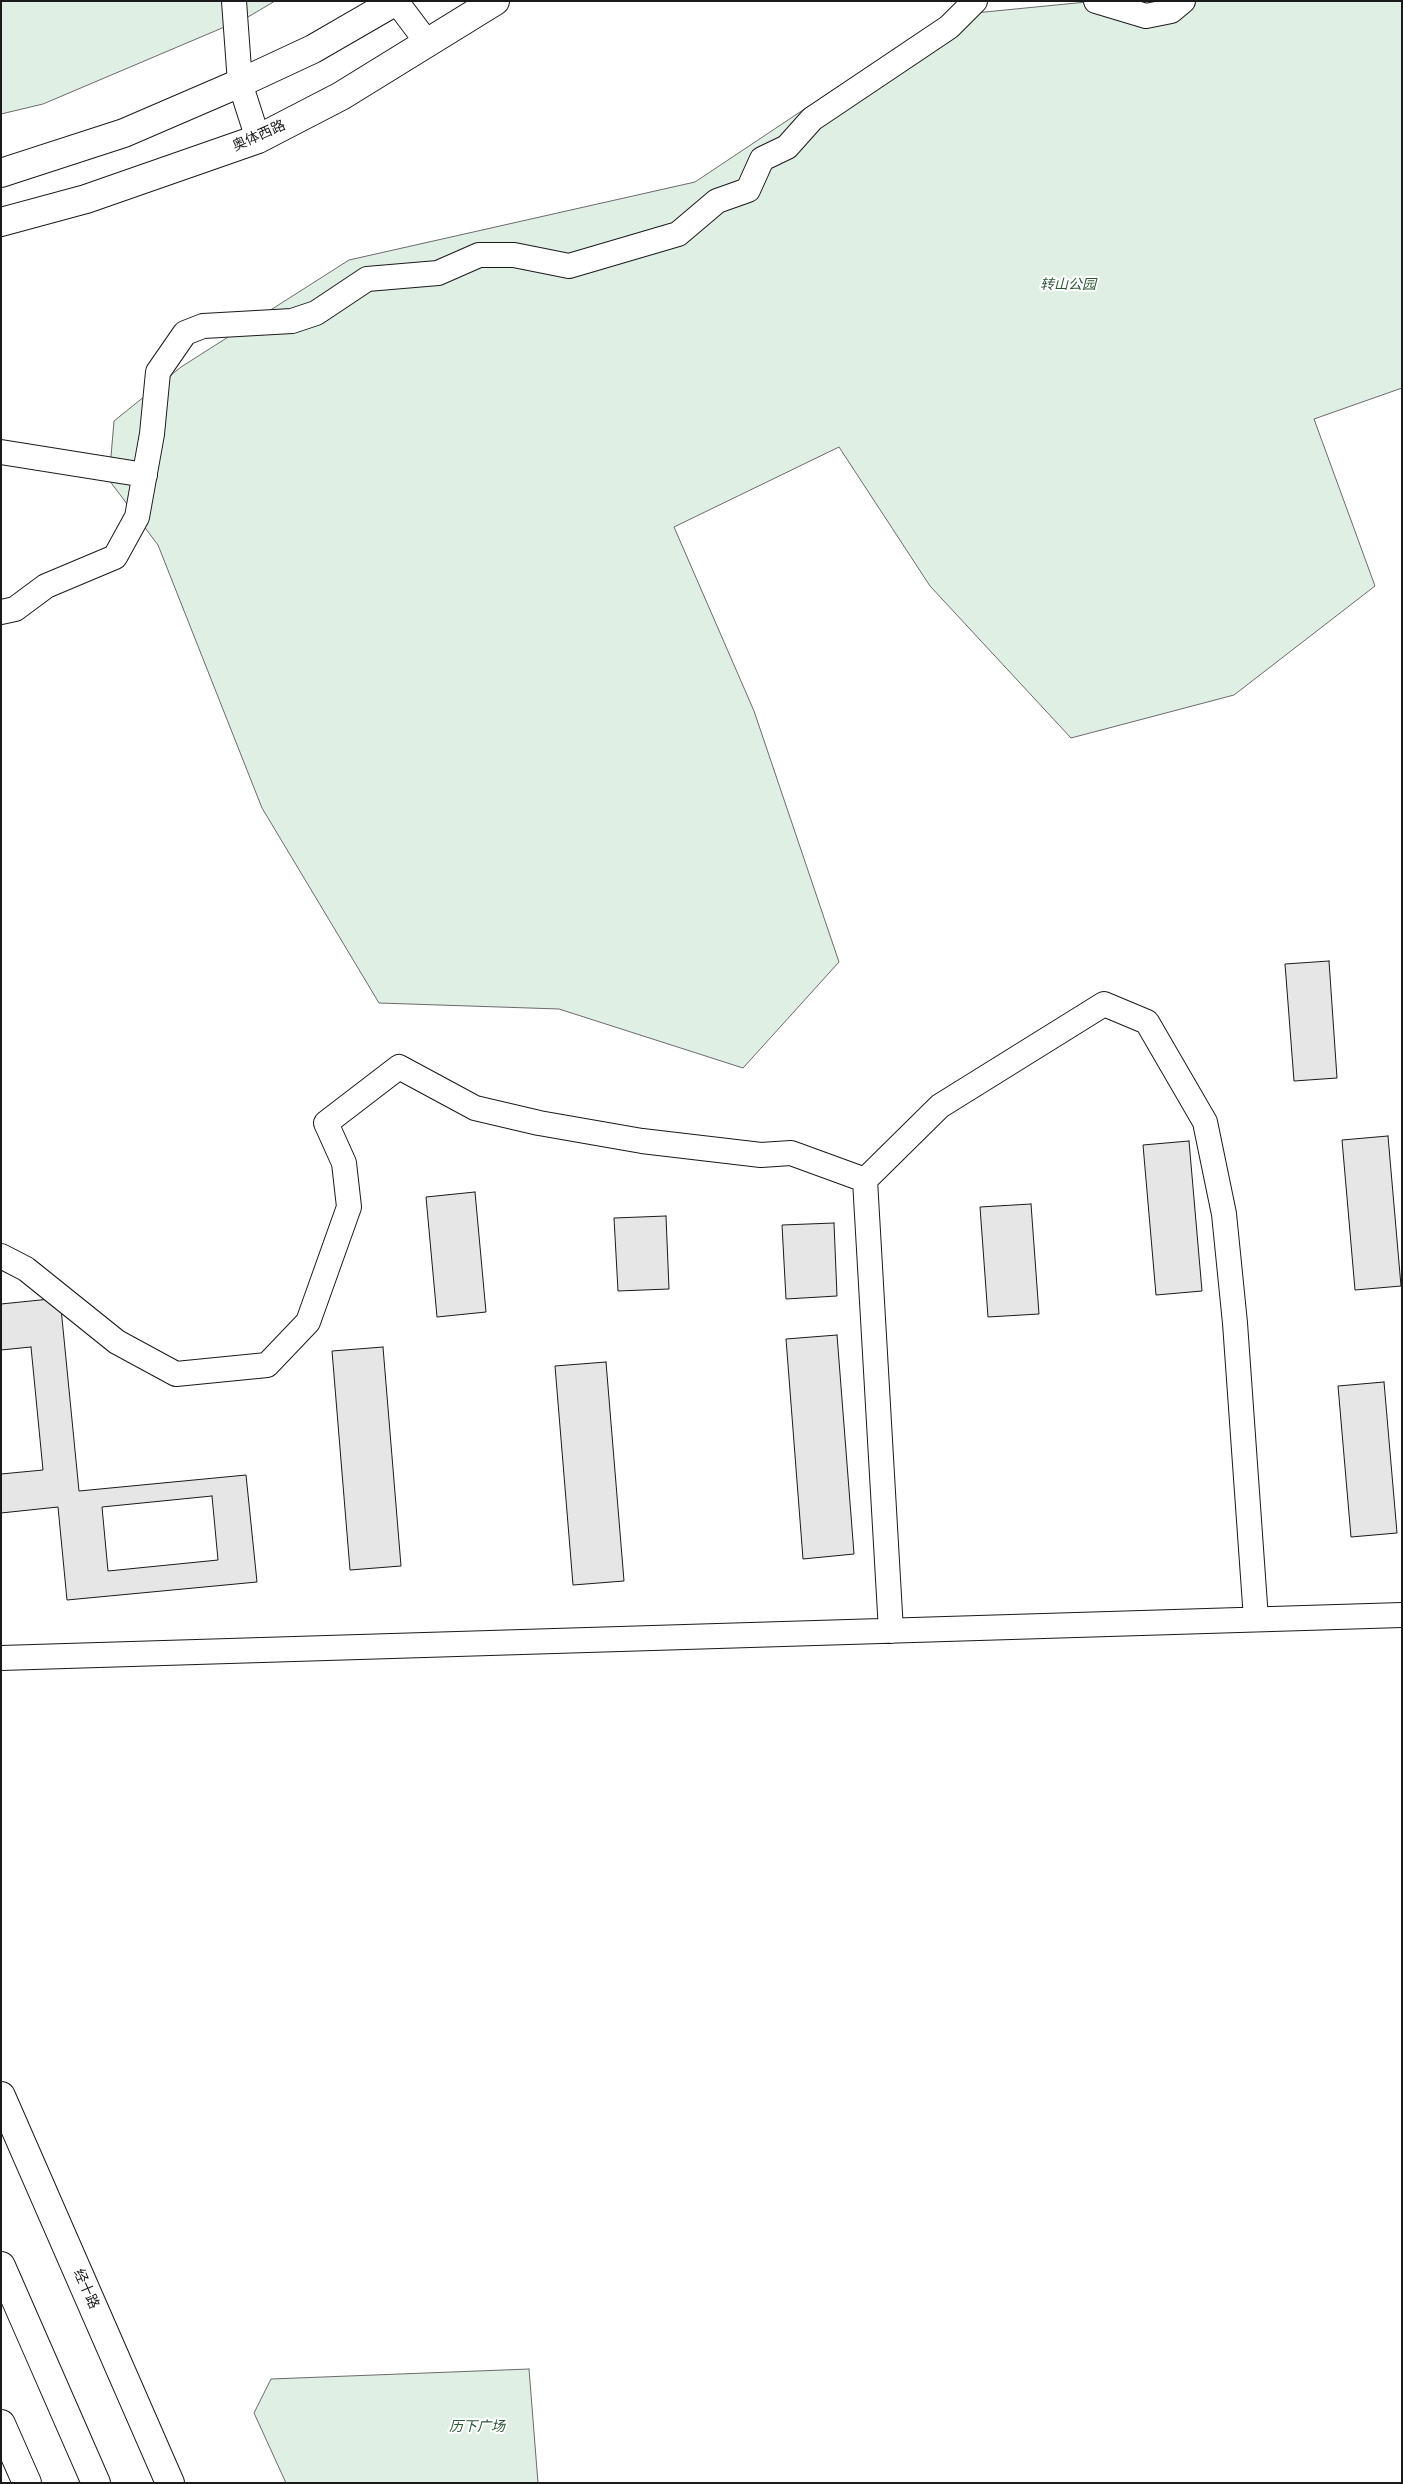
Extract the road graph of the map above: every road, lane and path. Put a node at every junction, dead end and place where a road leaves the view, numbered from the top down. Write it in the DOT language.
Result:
graph roads {
  1 [pos="234,1"];
  2 [pos="396,1"];
  3 [pos="496,1"];
  4 [pos="976,1"];
  5 [pos="1096,1"];
  6 [pos="1183,1"];
  7 [pos="426,42"];
  8 [pos="240,83"];
  9 [pos="258,139"];
  10 [pos="1,173"];
  11 [pos="1,222"];
  12 [pos="1,452"];
  13 [pos="145,476"];
  14 [pos="1,612"];
  15 [pos="865,1180"];
  16 [pos="1,1256"];
  17 [pos="1402,1615"];
  18 [pos="1256,1619"];
  19 [pos="891,1631"];
  20 [pos="1,1658"];
  21 [pos="1,2096"];
  22 [pos="1,2266"];
  23 [pos="1,2424"];
  24 [pos="27,2483"];
  25 [pos="96,2483"];
  26 [pos="170,2483"];
  1 -- 8 [label="street"];
  2 -- 7 [label="street"];
  2 -- 8 [label="main road"];
  3 -- 7 [label="main road, 奥体西路"];
  4 -- 13 [label="street"];
  5 -- 6 [label="street"];
  7 -- 9 [label="main road, 奥体西路"];
  8 -- 9 [label="street"];
  8 -- 10 [label="main road"];
  9 -- 11 [label="main road, 奥体西路"];
  12 -- 13 [label="street"];
  13 -- 14 [label="street"];
  15 -- 16 [label="street"];
  15 -- 18 [label="street"];
  15 -- 19 [label="street"];
  17 -- 18 [label="street"];
  18 -- 19 [label="street"];
  19 -- 20 [label="street"];
  21 -- 26 [label="main road, 经十路"];
  22 -- 25 [label="main road"];
  23 -- 24 [label="main road"];
}
